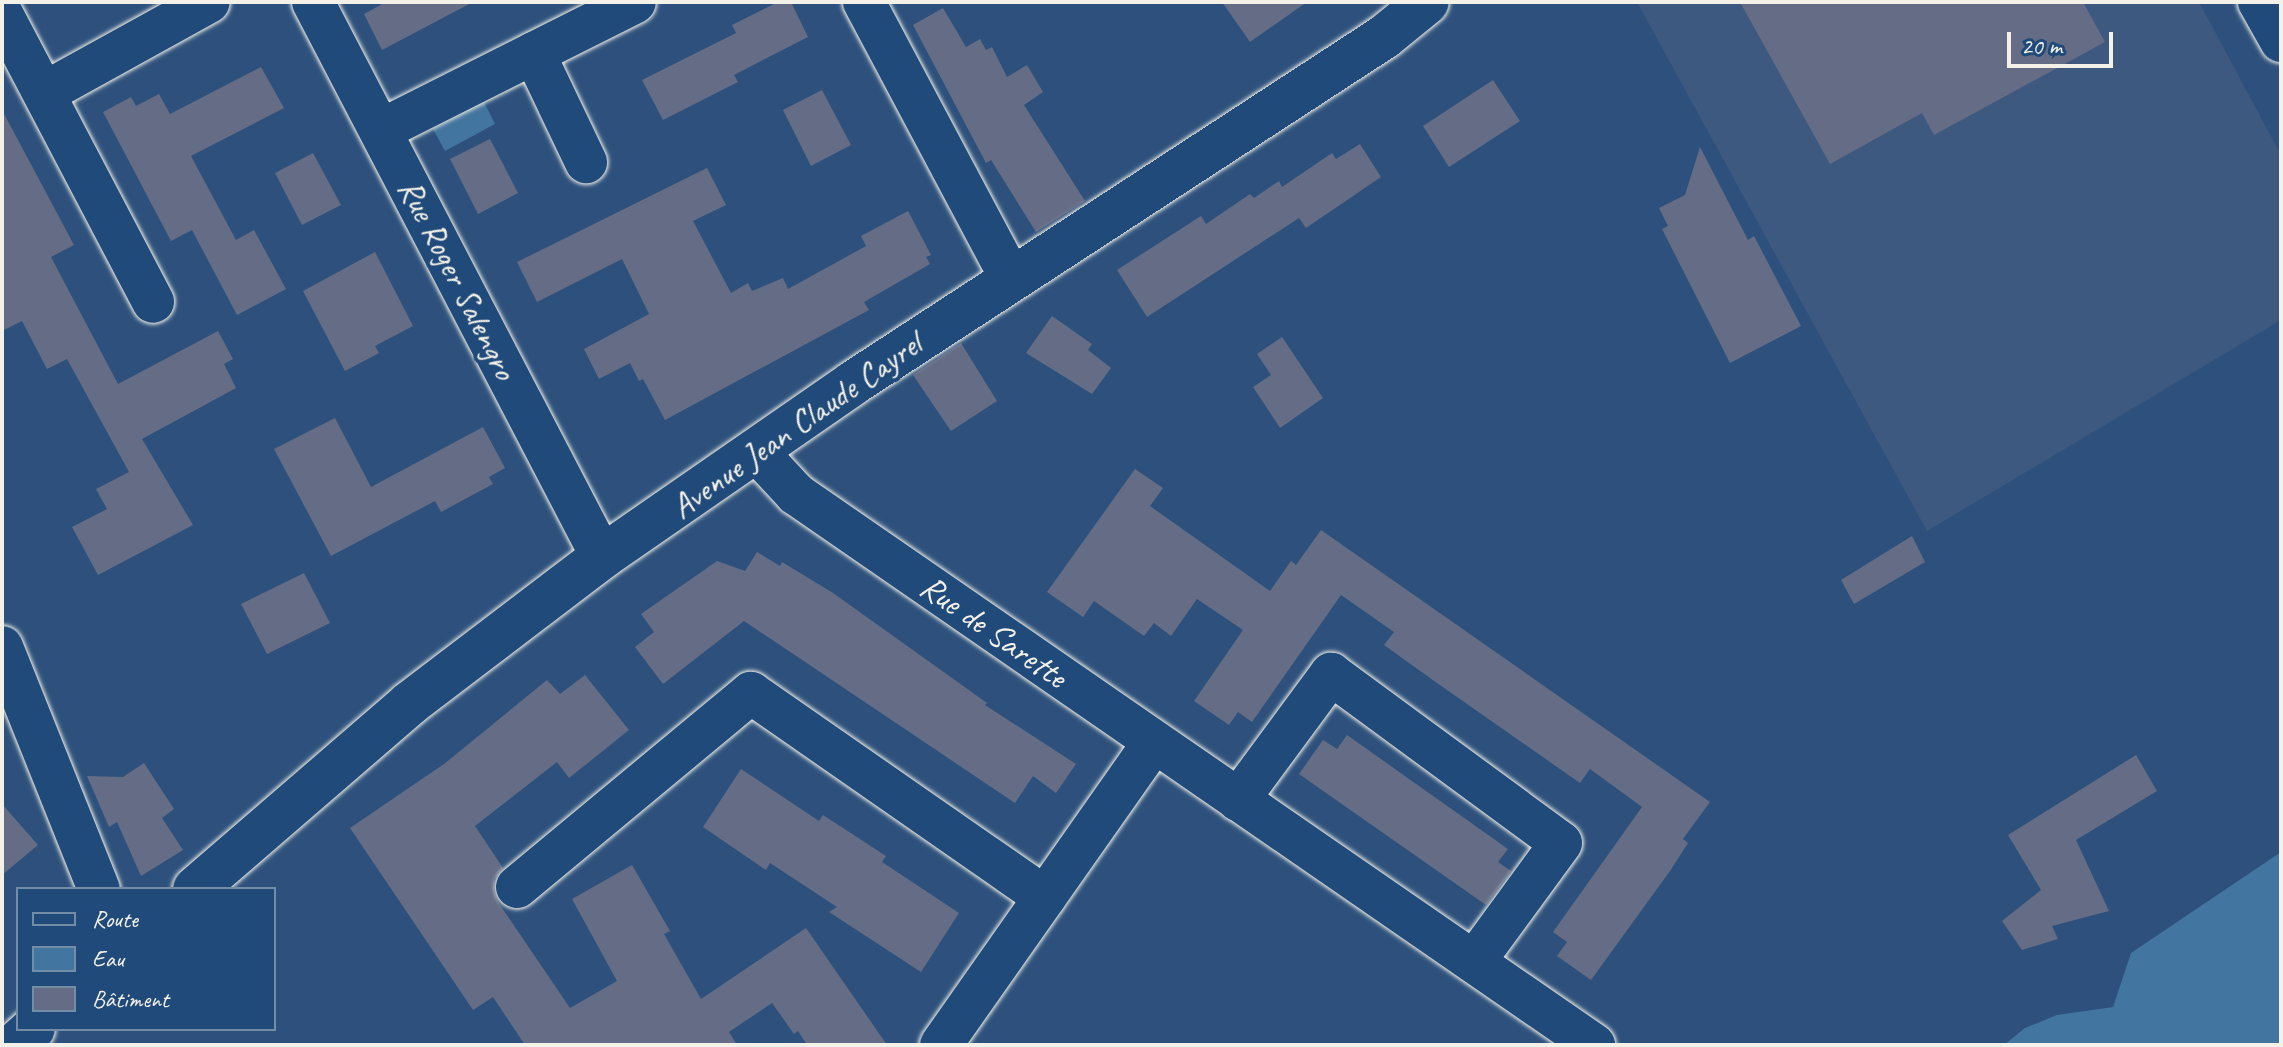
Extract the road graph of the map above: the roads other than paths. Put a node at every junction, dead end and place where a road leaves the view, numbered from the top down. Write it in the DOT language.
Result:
graph roads {
  1 [pos="209,2"];
  2 [pos="313,2"];
  3 [pos="635,2"];
  4 [pos="864,2"];
  5 [pos="1427,2"];
  6 [pos="2259,2"];
  7 [pos="2,14"];
  8 [pos="2281,41"];
  9 [pos="534,53"];
  10 [pos="44,93"];
  11 [pos="381,130"];
  12 [pos="586,162"];
  13 [pos="1011,279"];
  14 [pos="153,302"];
  15 [pos="757,452"];
  16 [pos="602,557"];
  17 [pos="2,647"];
  18 [pos="1154,742"];
  19 [pos="1238,800"];
  20 [pos="98,887"];
  21 [pos="197,887"];
  22 [pos="517,887"];
  23 [pos="1045,897"];
  24 [pos="1474,962"];
  25 [pos="31,1031"];
  26 [pos="15,1045"];
  27 [pos="941,1045"];
  28 [pos="1594,1045"];
  1 -- 10 [label="street"];
  2 -- 11 [label="street, Rue Roger Salengro"];
  3 -- 9 [label="street"];
  4 -- 13 [label="street"];
  5 -- 13 [label="main road, Avenue Jean Claude Cayrel"];
  6 -- 8 [label="street"];
  7 -- 10 [label="street"];
  9 -- 11 [label="street"];
  9 -- 12 [label="street"];
  10 -- 14 [label="street"];
  11 -- 16 [label="street, Rue Roger Salengro"];
  13 -- 15 [label="main road, Avenue Jean Claude Cayrel"];
  15 -- 16 [label="main road, Avenue Jean Claude Cayrel"];
  15 -- 18 [label="street, Rue de Sarette"];
  16 -- 21 [label="main road, Avenue Jean Claude Cayrel"];
  17 -- 20 [label="street"];
  18 -- 19 [label="street, Rue de Sarette"];
  18 -- 23 [label="street"];
  19 -- 24 [label="street, Rue de Sarette"];
  19 -- 24 [label="street"];
  22 -- 23 [label="street"];
  23 -- 27 [label="street"];
  24 -- 28 [label="street, Rue de Sarette"];
  25 -- 26 [label="main road"];
}
